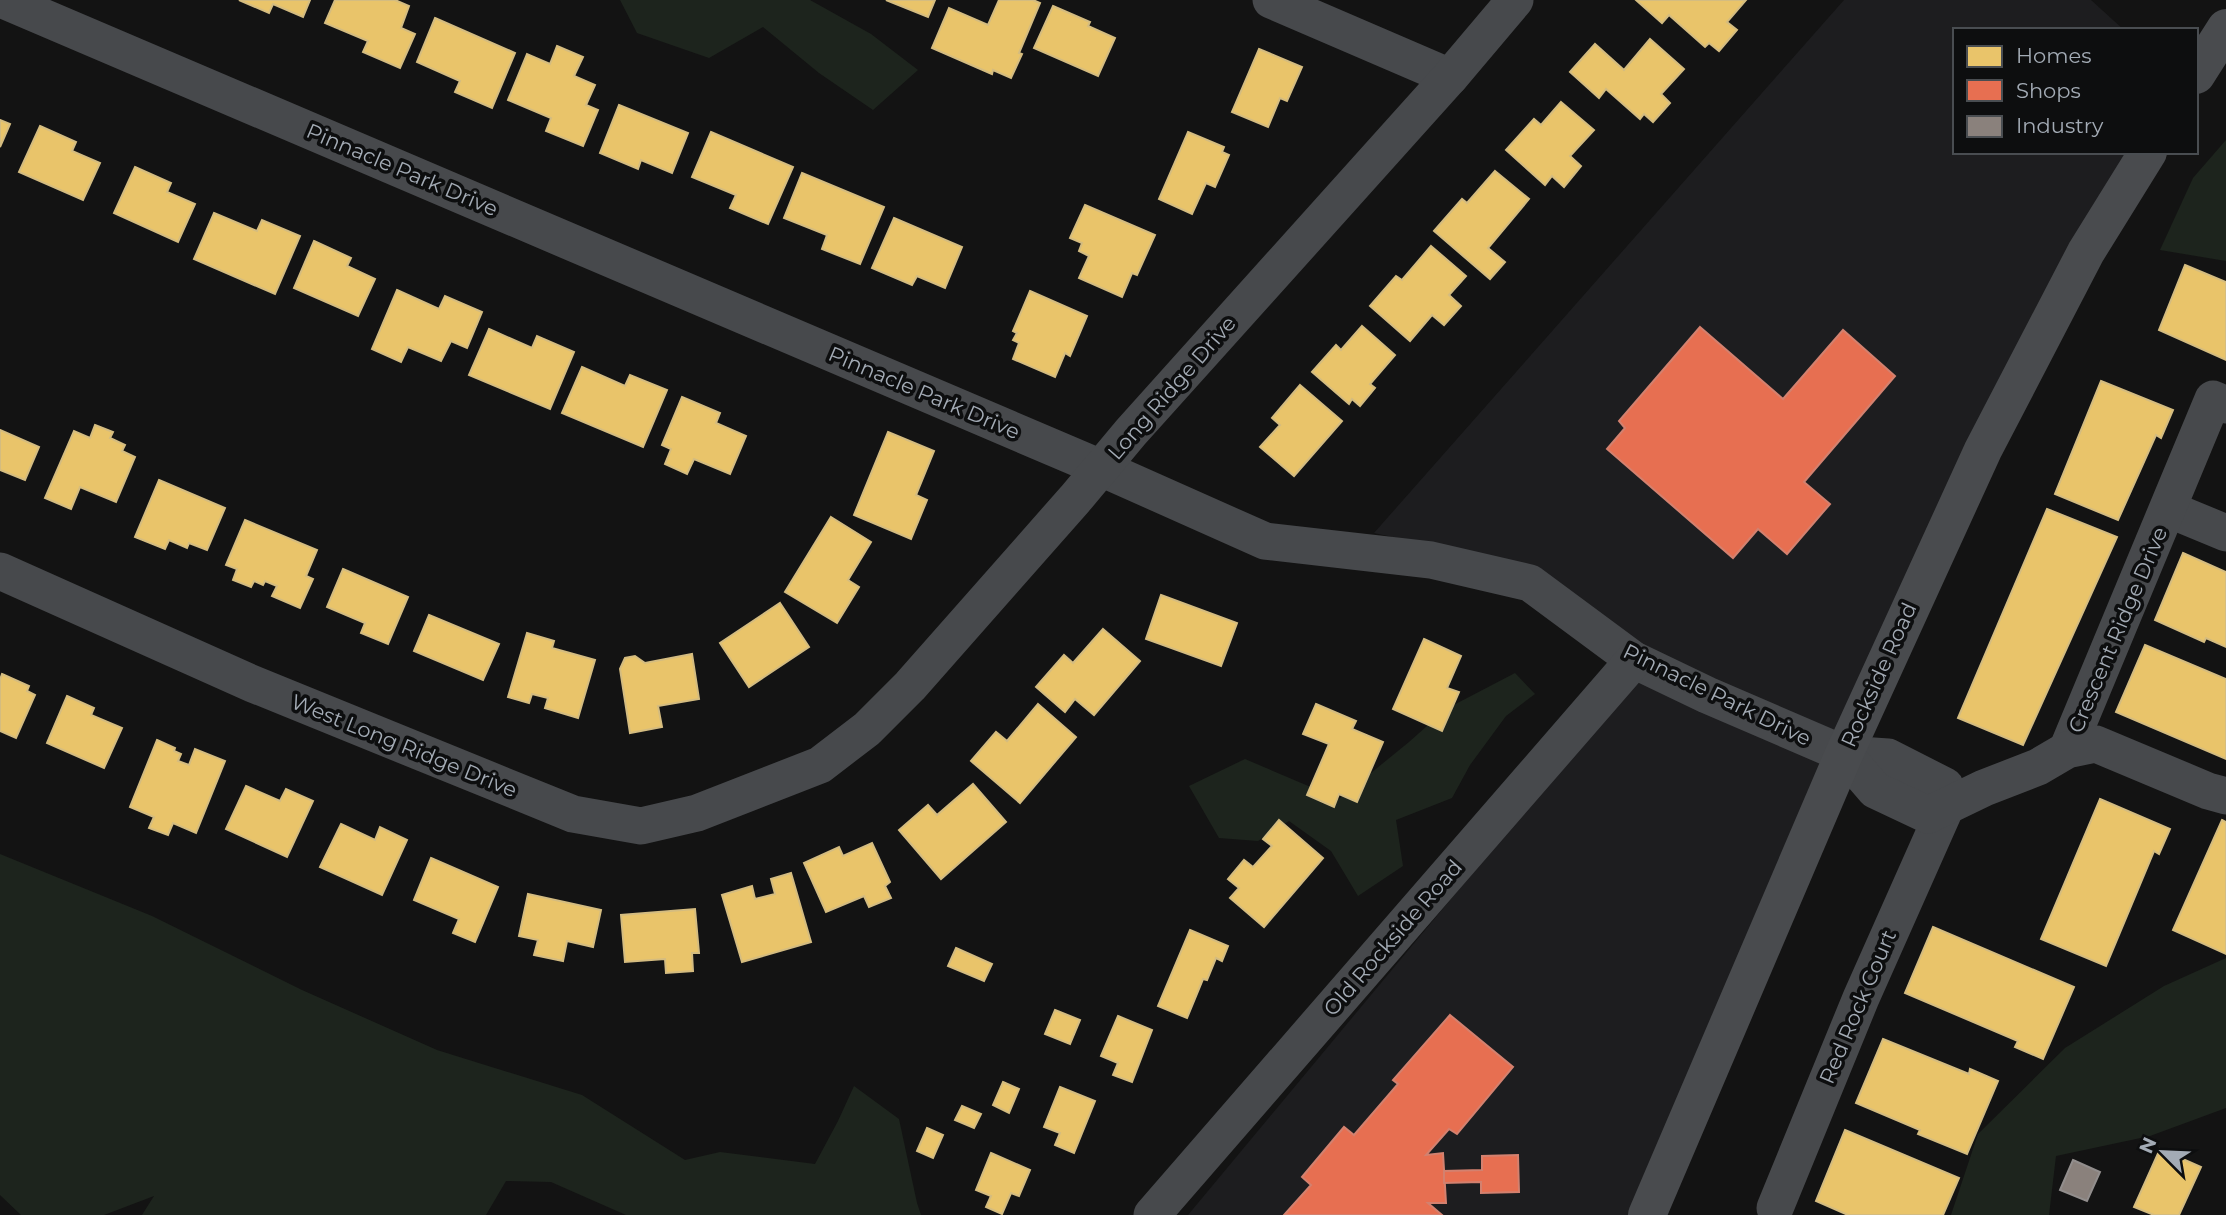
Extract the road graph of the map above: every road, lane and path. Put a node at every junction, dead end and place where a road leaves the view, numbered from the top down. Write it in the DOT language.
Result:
graph roads {
  1 [pos="3,0"];
  2 [pos="1271,0"];
  3 [pos="1515,0"];
  4 [pos="2226,28"];
  5 [pos="2198,72"];
  6 [pos="1450,77"];
  7 [pos="2147,154"];
  8 [pos="2226,405"];
  9 [pos="1101,468"];
  10 [pos="2168,509"];
  11 [pos="2226,533"];
  12 [pos="0,571"];
  13 [pos="1634,660"];
  14 [pos="2067,750"];
  15 [pos="1844,754"];
  16 [pos="820,765"];
  17 [pos="2226,796"];
  18 [pos="1944,809"];
  19 [pos="1777,1213"];
  20 [pos="1152,1215"];
  21 [pos="1647,1215"];
  1 -- 9 [label="street, Pinnacle Park Drive"];
  2 -- 6 [label="street"];
  3 -- 6 [label="street, Long Ridge Drive"];
  4 -- 5 [label="main road"];
  6 -- 9 [label="street, Long Ridge Drive"];
  7 -- 15 [label="main road, Rockside Road"];
  8 -- 10 [label="street, Crescent Ridge Drive"];
  9 -- 13 [label="street, Pinnacle Park Drive"];
  9 -- 16 [label="street, Long Ridge Drive"];
  10 -- 11 [label="street, Crescent Ridge Drive"];
  10 -- 14 [label="street, Crescent Ridge Drive"];
  12 -- 16 [label="street, West Long Ridge Drive"];
  13 -- 15 [label="street, Pinnacle Park Drive"];
  13 -- 20 [label="street, Old Rockside Road"];
  14 -- 17 [label="street, Crescent Ridge Drive"];
  14 -- 18 [label="street, Crescent Ridge Drive"];
  15 -- 18 [label="street"];
  15 -- 21 [label="main road, Rockside Road"];
  18 -- 19 [label="street, Red Rock Court"];
}
